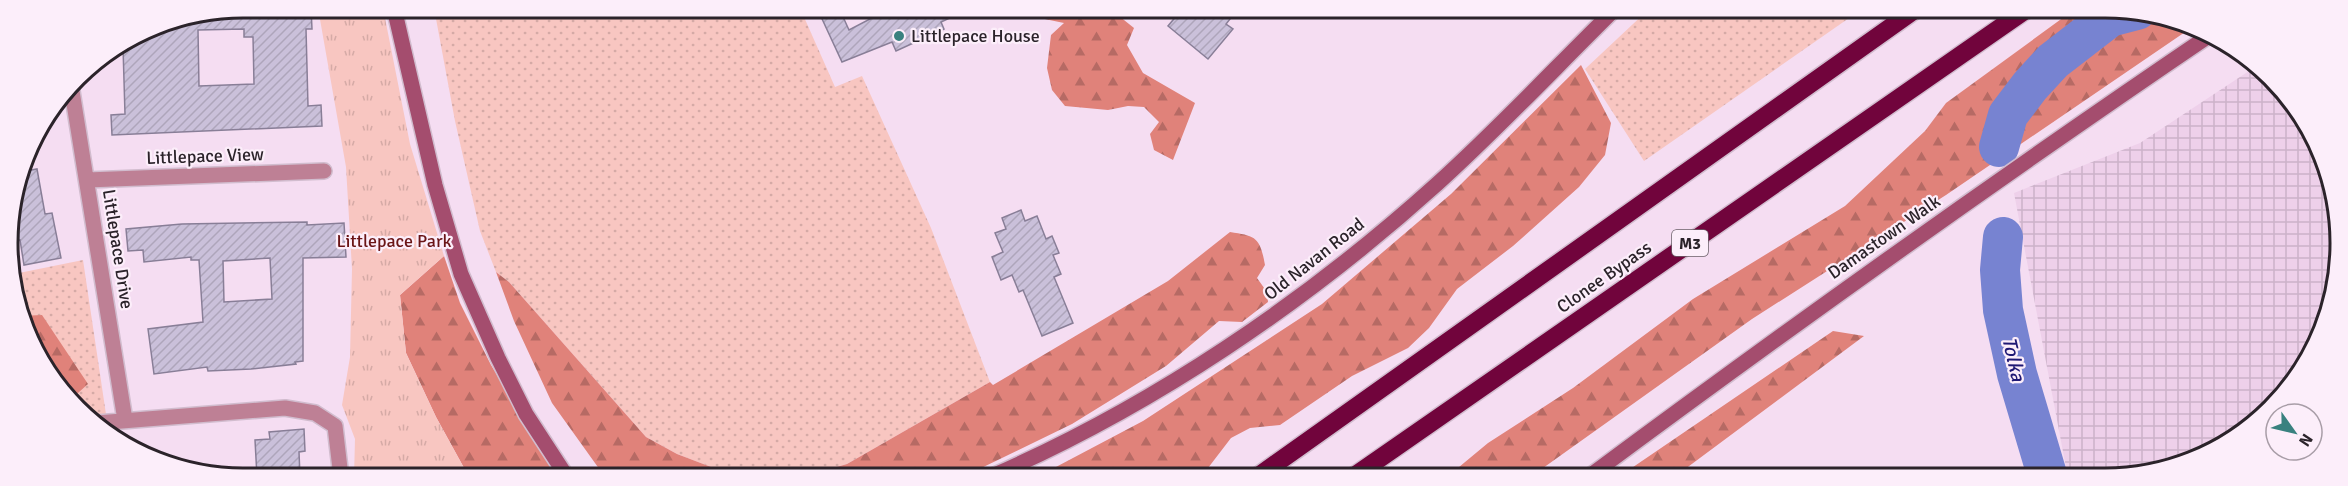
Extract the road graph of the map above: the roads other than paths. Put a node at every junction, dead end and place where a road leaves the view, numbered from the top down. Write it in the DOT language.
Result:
graph roads {
  1 [pos="396,18"];
  2 [pos="1606,18"];
  3 [pos="1903,18"];
  4 [pos="2014,18"];
  5 [pos="2202,40"];
  6 [pos="73,96"];
  7 [pos="324,171"];
  8 [pos="87,180"];
  9 [pos="125,420"];
  10 [pos="106,422"];
  11 [pos="339,468"];
  12 [pos="561,468"];
  13 [pos="1009,468"];
  14 [pos="1270,468"];
  15 [pos="1366,468"];
  16 [pos="1600,468"];
  1 -- 12 [label="main road"];
  2 -- 13 [label="main road, Old Navan Road"];
  3 -- 14 [label="highway, Clonee Bypass"];
  4 -- 15 [label="highway, Clonee Bypass / M3"];
  5 -- 16 [label="main road, Damastown Walk"];
  6 -- 8 [label="street, Littlepace Drive"];
  7 -- 8 [label="street, Littlepace View"];
  8 -- 9 [label="street, Littlepace Drive"];
  9 -- 10 [label="street"];
  9 -- 11 [label="street"];
}
